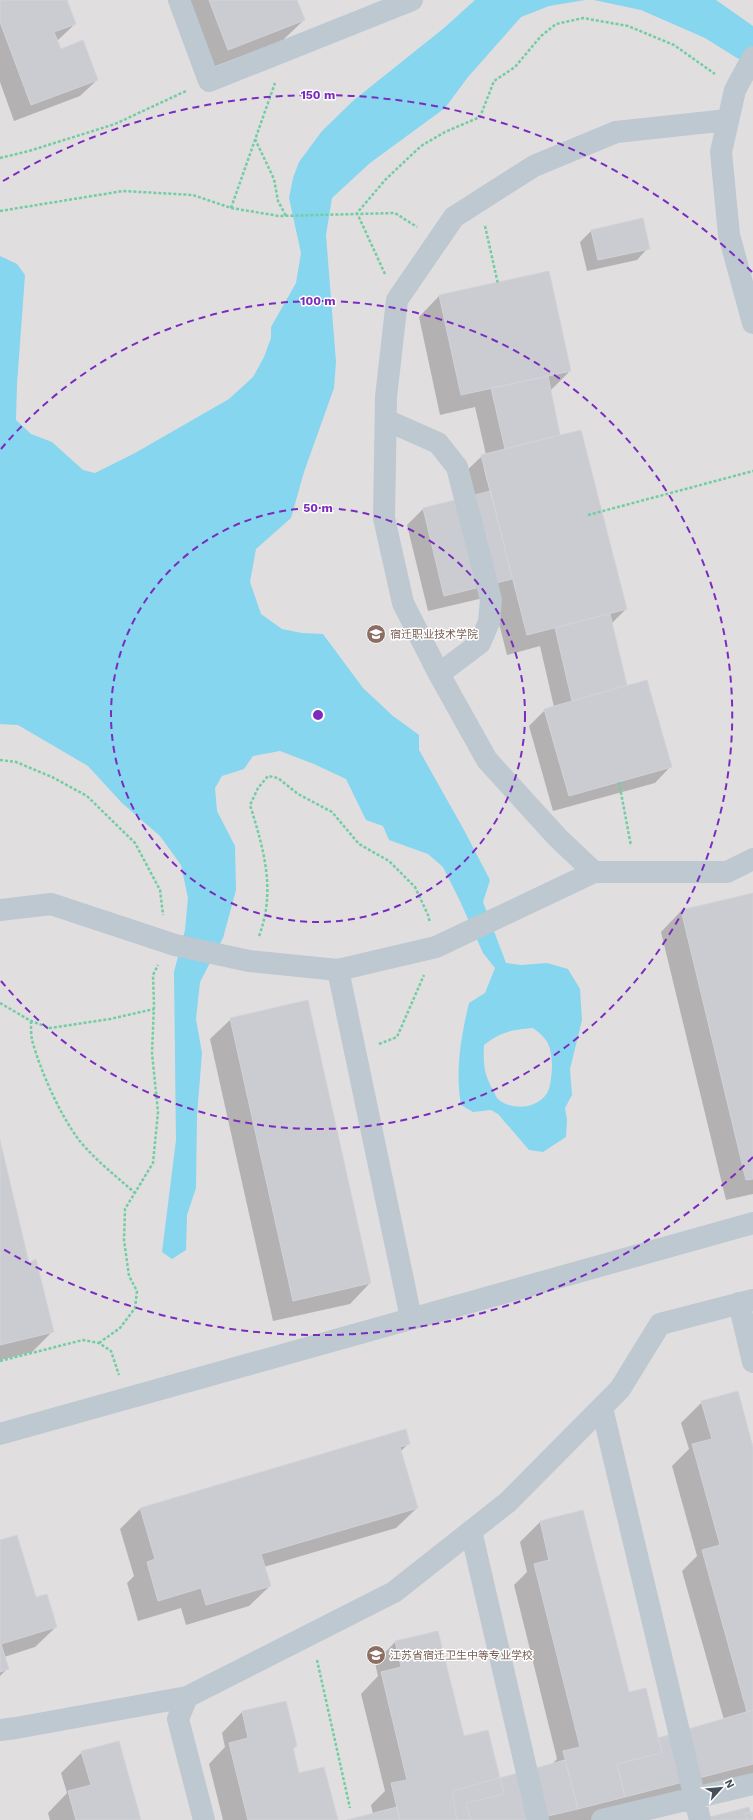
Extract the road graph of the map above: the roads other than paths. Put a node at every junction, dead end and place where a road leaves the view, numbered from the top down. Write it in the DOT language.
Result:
graph roads {
  1 [pos="179,0"];
  2 [pos="412,0"];
  3 [pos="753,57"];
  4 [pos="728,120"];
  5 [pos="753,323"];
  6 [pos="386,420"];
  7 [pos="439,674"];
  8 [pos="753,859"];
  9 [pos="594,872"];
  10 [pos="0,910"];
  11 [pos="338,970"];
  12 [pos="753,1223"];
  13 [pos="746,1301"];
  14 [pos="411,1318"];
  15 [pos="753,1362"];
  16 [pos="602,1408"];
  17 [pos="0,1434"];
  18 [pos="471,1531"];
  19 [pos="187,1697"];
  20 [pos="0,1730"];
  21 [pos="753,1784"];
  22 [pos="695,1798"];
  23 [pos="204,1820"];
  24 [pos="538,1820"];
  25 [pos="602,1820"];
  26 [pos="700,1820"];
  1 -- 2 [label="lane"];
  3 -- 4 [label="lane"];
  4 -- 5 [label="lane"];
  4 -- 6 [label="lane"];
  6 -- 7 [label="lane"];
  6 -- 7 [label="lane"];
  7 -- 9 [label="lane"];
  8 -- 9 [label="lane"];
  9 -- 11 [label="lane"];
  10 -- 11 [label="lane"];
  11 -- 14 [label="lane"];
  12 -- 14 [label="lane"];
  13 -- 15 [label="lane"];
  13 -- 16 [label="lane"];
  14 -- 17 [label="lane"];
  16 -- 18 [label="lane"];
  16 -- 22 [label="lane"];
  18 -- 19 [label="lane"];
  18 -- 24 [label="lane"];
  19 -- 20 [label="lane"];
  19 -- 23 [label="lane"];
  21 -- 22 [label="lane"];
  22 -- 25 [label="lane"];
  22 -- 26 [label="lane"];
}
